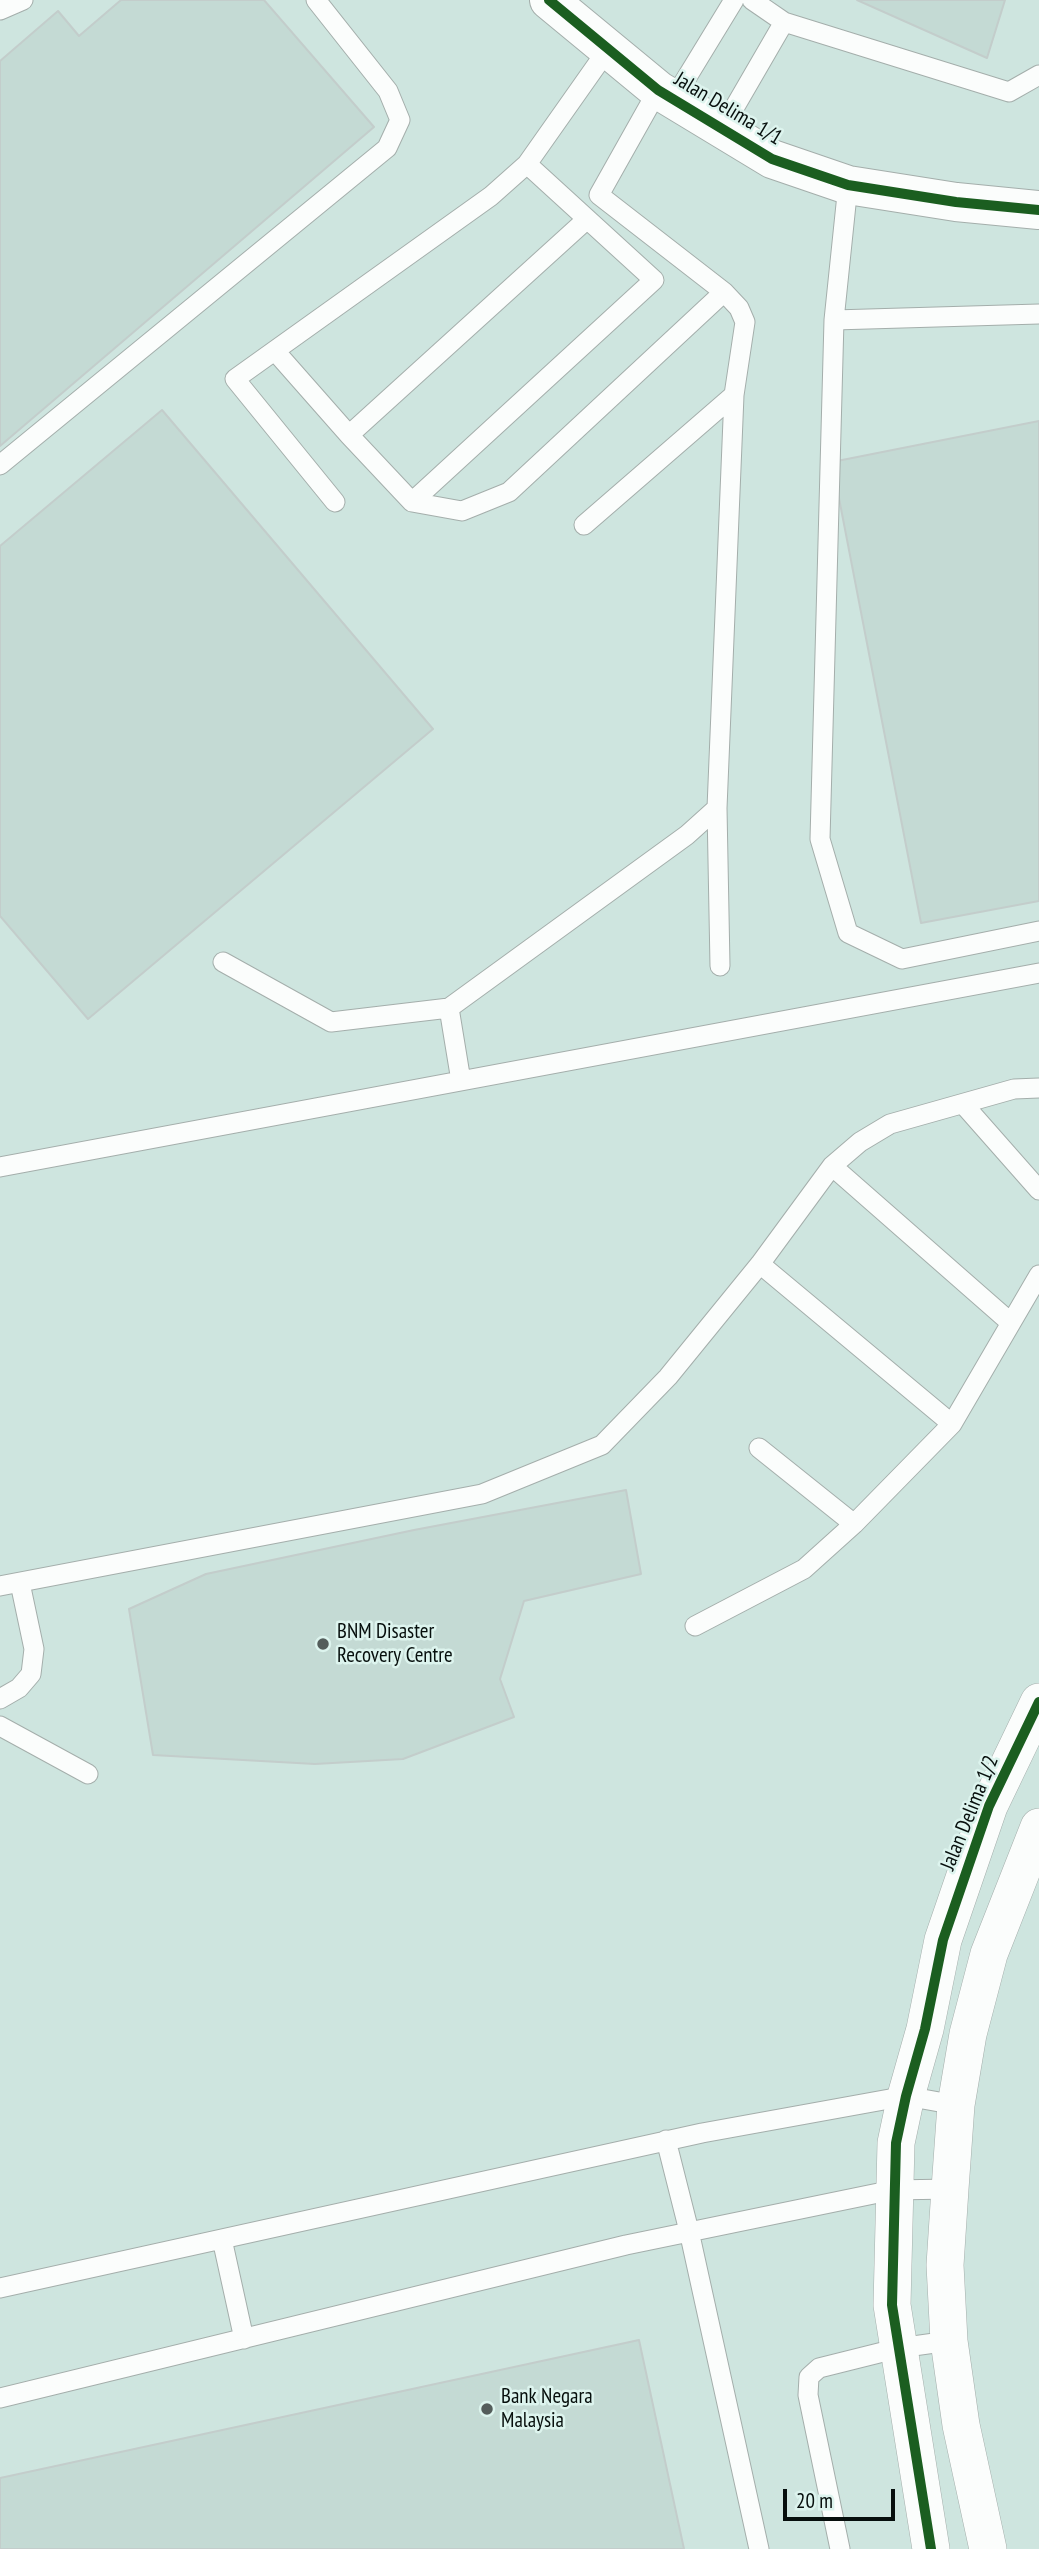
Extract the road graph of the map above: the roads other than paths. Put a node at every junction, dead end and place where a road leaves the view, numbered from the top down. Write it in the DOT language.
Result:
graph roads {
  1 [pos="23,0"];
  2 [pos="316,0"];
  3 [pos="548,0"];
  4 [pos="734,0"];
  5 [pos="752,0"];
  6 [pos="0,10"];
  7 [pos="784,22"];
  8 [pos="608,49"];
  9 [pos="1039,75"];
  10 [pos="666,95"];
  11 [pos="722,129"];
  12 [pos="527,164"];
  13 [pos="848,185"];
  14 [pos="1039,210"];
  15 [pos="586,220"];
  16 [pos="724,292"];
  17 [pos="1039,314"];
  18 [pos="834,320"];
  19 [pos="275,351"];
  20 [pos="734,395"];
  21 [pos="349,435"];
  22 [pos="0,465"];
  23 [pos="335,502"];
  24 [pos="412,502"];
  25 [pos="584,525"];
  26 [pos="717,808"];
  27 [pos="1039,931"];
  28 [pos="223,962"];
  29 [pos="720,965"];
  30 [pos="1039,973"];
  31 [pos="449,1008"];
  32 [pos="461,1081"];
  33 [pos="1039,1088"];
  34 [pos="964,1105"];
  35 [pos="832,1166"];
  36 [pos="0,1167"];
  37 [pos="1039,1189"];
  38 [pos="760,1264"];
  39 [pos="1039,1275"];
  40 [pos="1010,1323"];
  41 [pos="952,1424"];
  42 [pos="760,1448"];
  43 [pos="854,1524"];
  44 [pos="20,1583"];
  45 [pos="0,1586"];
  46 [pos="695,1626"];
  47 [pos="0,1699"];
  48 [pos="1039,1702"];
  49 [pos="0,1726"];
  50 [pos="88,1774"];
  51 [pos="1039,1827"];
  52 [pos="906,2096"];
  53 [pos="957,2105"];
  54 [pos="666,2140"];
  55 [pos="950,2189"];
  56 [pos="894,2190"];
  57 [pos="689,2231"];
  58 [pos="222,2239"];
  59 [pos="0,2288"];
  60 [pos="244,2339"];
  61 [pos="949,2341"];
  62 [pos="899,2348"];
  63 [pos="0,2398"];
  64 [pos="759,2549"];
  65 [pos="840,2549"];
  66 [pos="931,2549"];
  67 [pos="988,2549"];
  1 -- 6 [label="lane"];
  2 -- 22 [label="lane"];
  3 -- 8 [label="street, Jalan Delima 1/1"];
  4 -- 10 [label="lane"];
  5 -- 7 [label="lane"];
  7 -- 9 [label="lane"];
  7 -- 11 [label="lane"];
  8 -- 10 [label="street, Jalan Delima 1/1"];
  8 -- 12 [label="lane"];
  10 -- 11 [label="street, Jalan Delima 1/1"];
  10 -- 16 [label="lane"];
  11 -- 13 [label="street, Jalan Delima 1/1"];
  12 -- 15 [label="lane"];
  12 -- 19 [label="lane"];
  13 -- 14 [label="street, Jalan Delima 1/1"];
  13 -- 18 [label="lane"];
  15 -- 21 [label="lane"];
  15 -- 24 [label="lane"];
  16 -- 20 [label="lane"];
  16 -- 24 [label="lane"];
  17 -- 18 [label="lane"];
  18 -- 27 [label="lane"];
  19 -- 21 [label="lane"];
  19 -- 23 [label="lane"];
  20 -- 25 [label="lane"];
  20 -- 26 [label="lane"];
  21 -- 24 [label="lane"];
  26 -- 29 [label="lane"];
  26 -- 31 [label="lane"];
  28 -- 31 [label="lane"];
  30 -- 32 [label="lane"];
  31 -- 32 [label="lane"];
  32 -- 36 [label="lane"];
  33 -- 34 [label="lane"];
  34 -- 35 [label="lane"];
  34 -- 37 [label="lane"];
  35 -- 38 [label="lane"];
  35 -- 40 [label="lane"];
  38 -- 41 [label="lane"];
  38 -- 44 [label="lane"];
  39 -- 40 [label="lane"];
  40 -- 41 [label="lane"];
  41 -- 43 [label="lane"];
  42 -- 43 [label="lane"];
  43 -- 46 [label="lane"];
  44 -- 45 [label="lane"];
  44 -- 47 [label="lane"];
  48 -- 52 [label="street, Jalan Delima 1/2"];
  49 -- 50 [label="lane"];
  51 -- 53 [label="street"];
  52 -- 53 [label="lane"];
  52 -- 54 [label="lane"];
  52 -- 56 [label="street, Jalan Delima 1/2"];
  53 -- 55 [label="street"];
  54 -- 57 [label="lane"];
  54 -- 58 [label="lane"];
  55 -- 56 [label="lane"];
  55 -- 61 [label="street"];
  56 -- 57 [label="lane"];
  56 -- 62 [label="street, Jalan Delima 1/2"];
  57 -- 60 [label="lane"];
  57 -- 64 [label="lane"];
  58 -- 59 [label="lane"];
  58 -- 60 [label="lane"];
  60 -- 63 [label="lane"];
  61 -- 62 [label="lane"];
  61 -- 67 [label="street"];
  62 -- 65 [label="lane"];
  62 -- 66 [label="street, Jalan Delima 1/2"];
}
